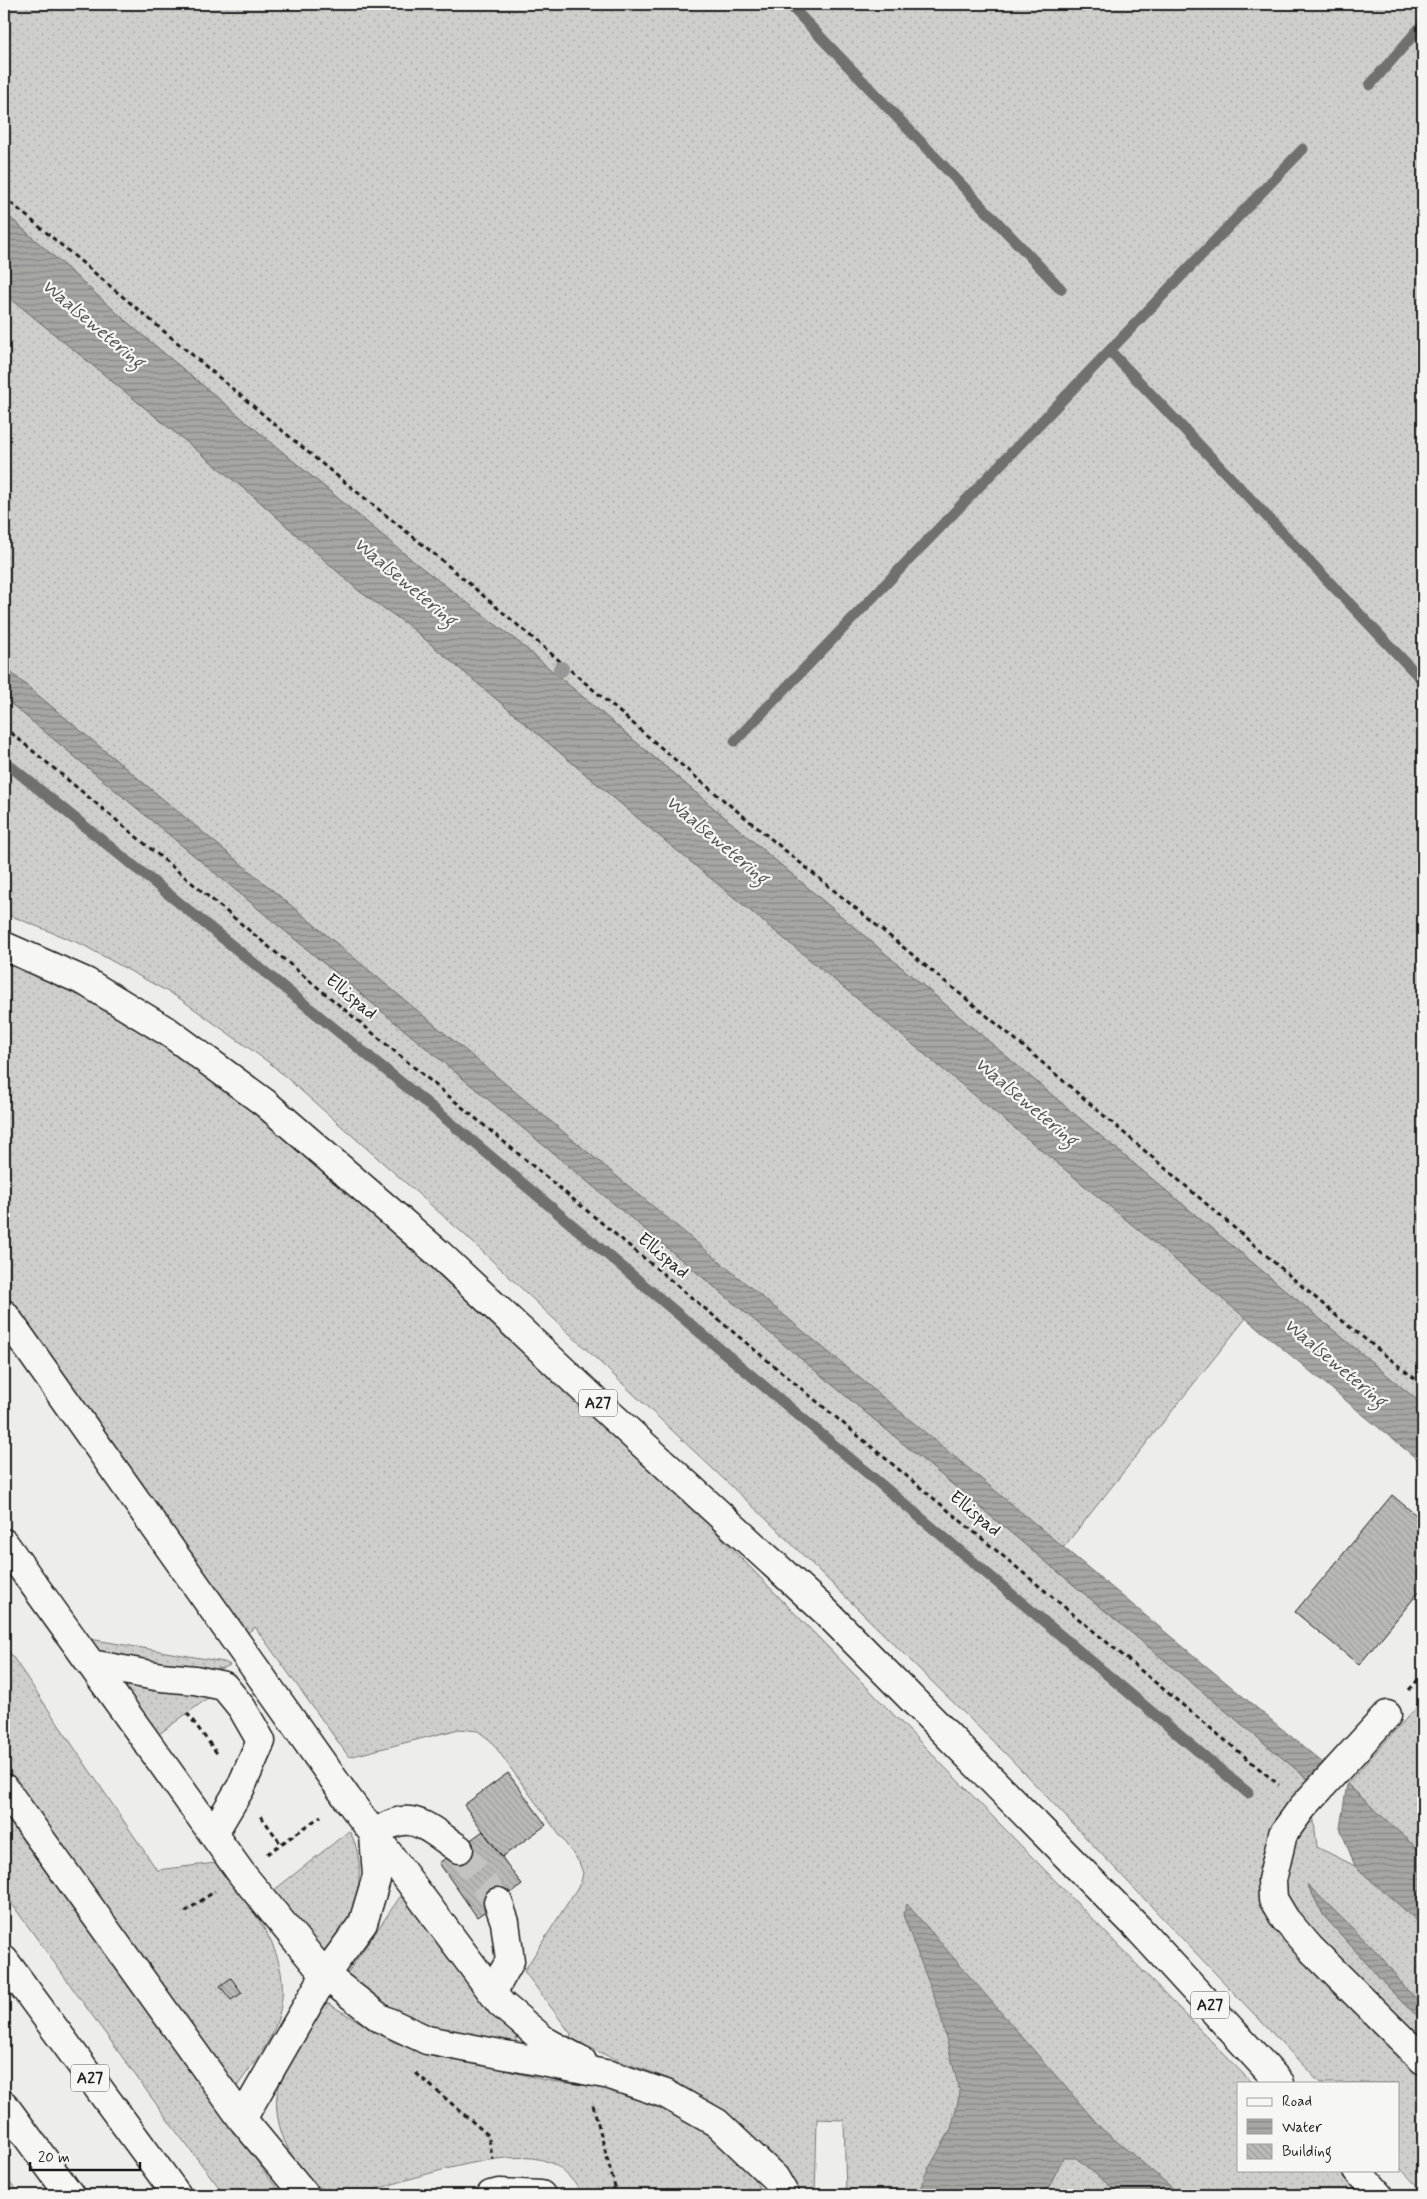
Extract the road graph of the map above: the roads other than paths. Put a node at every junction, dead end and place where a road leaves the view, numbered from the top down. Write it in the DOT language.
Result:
graph roads {
  1 [pos="4,946"];
  2 [pos="4,1314"];
  3 [pos="4,1543"];
  4 [pos="90,1664"];
  5 [pos="1387,1715"];
  6 [pos="4,1788"];
  7 [pos="213,1834"];
  8 [pos="374,1835"];
  9 [pos="459,1849"];
  10 [pos="498,1902"];
  11 [pos="4,1960"];
  12 [pos="325,1975"];
  13 [pos="493,1991"];
  14 [pos="1423,2060"];
  15 [pos="610,2075"];
  16 [pos="1279,2082"];
  17 [pos="4,2105"];
  18 [pos="242,2118"];
  19 [pos="1359,2172"];
  20 [pos="496,2194"];
  21 [pos="70,2195"];
  22 [pos="177,2195"];
  23 [pos="304,2195"];
  24 [pos="541,2195"];
  25 [pos="784,2195"];
  26 [pos="1379,2195"];
  1 -- 16 [label="main road, A27"];
  2 -- 8 [label="main road"];
  3 -- 4 [label="main road"];
  4 -- 7 [label="main road"];
  4 -- 7 [label="main road"];
  5 -- 14 [label="main road"];
  6 -- 18 [label="main road"];
  7 -- 12 [label="main road"];
  8 -- 9 [label="main road"];
  8 -- 12 [label="main road"];
  8 -- 13 [label="main road"];
  10 -- 13 [label="main road"];
  11 -- 22 [label="main road, A27"];
  12 -- 15 [label="main road"];
  12 -- 18 [label="main road"];
  13 -- 15 [label="main road"];
  15 -- 25 [label="main road"];
  17 -- 21 [label="main road"];
  18 -- 23 [label="main road"];
  19 -- 26 [label="main road"];
  20 -- 24 [label="main road"];
}
